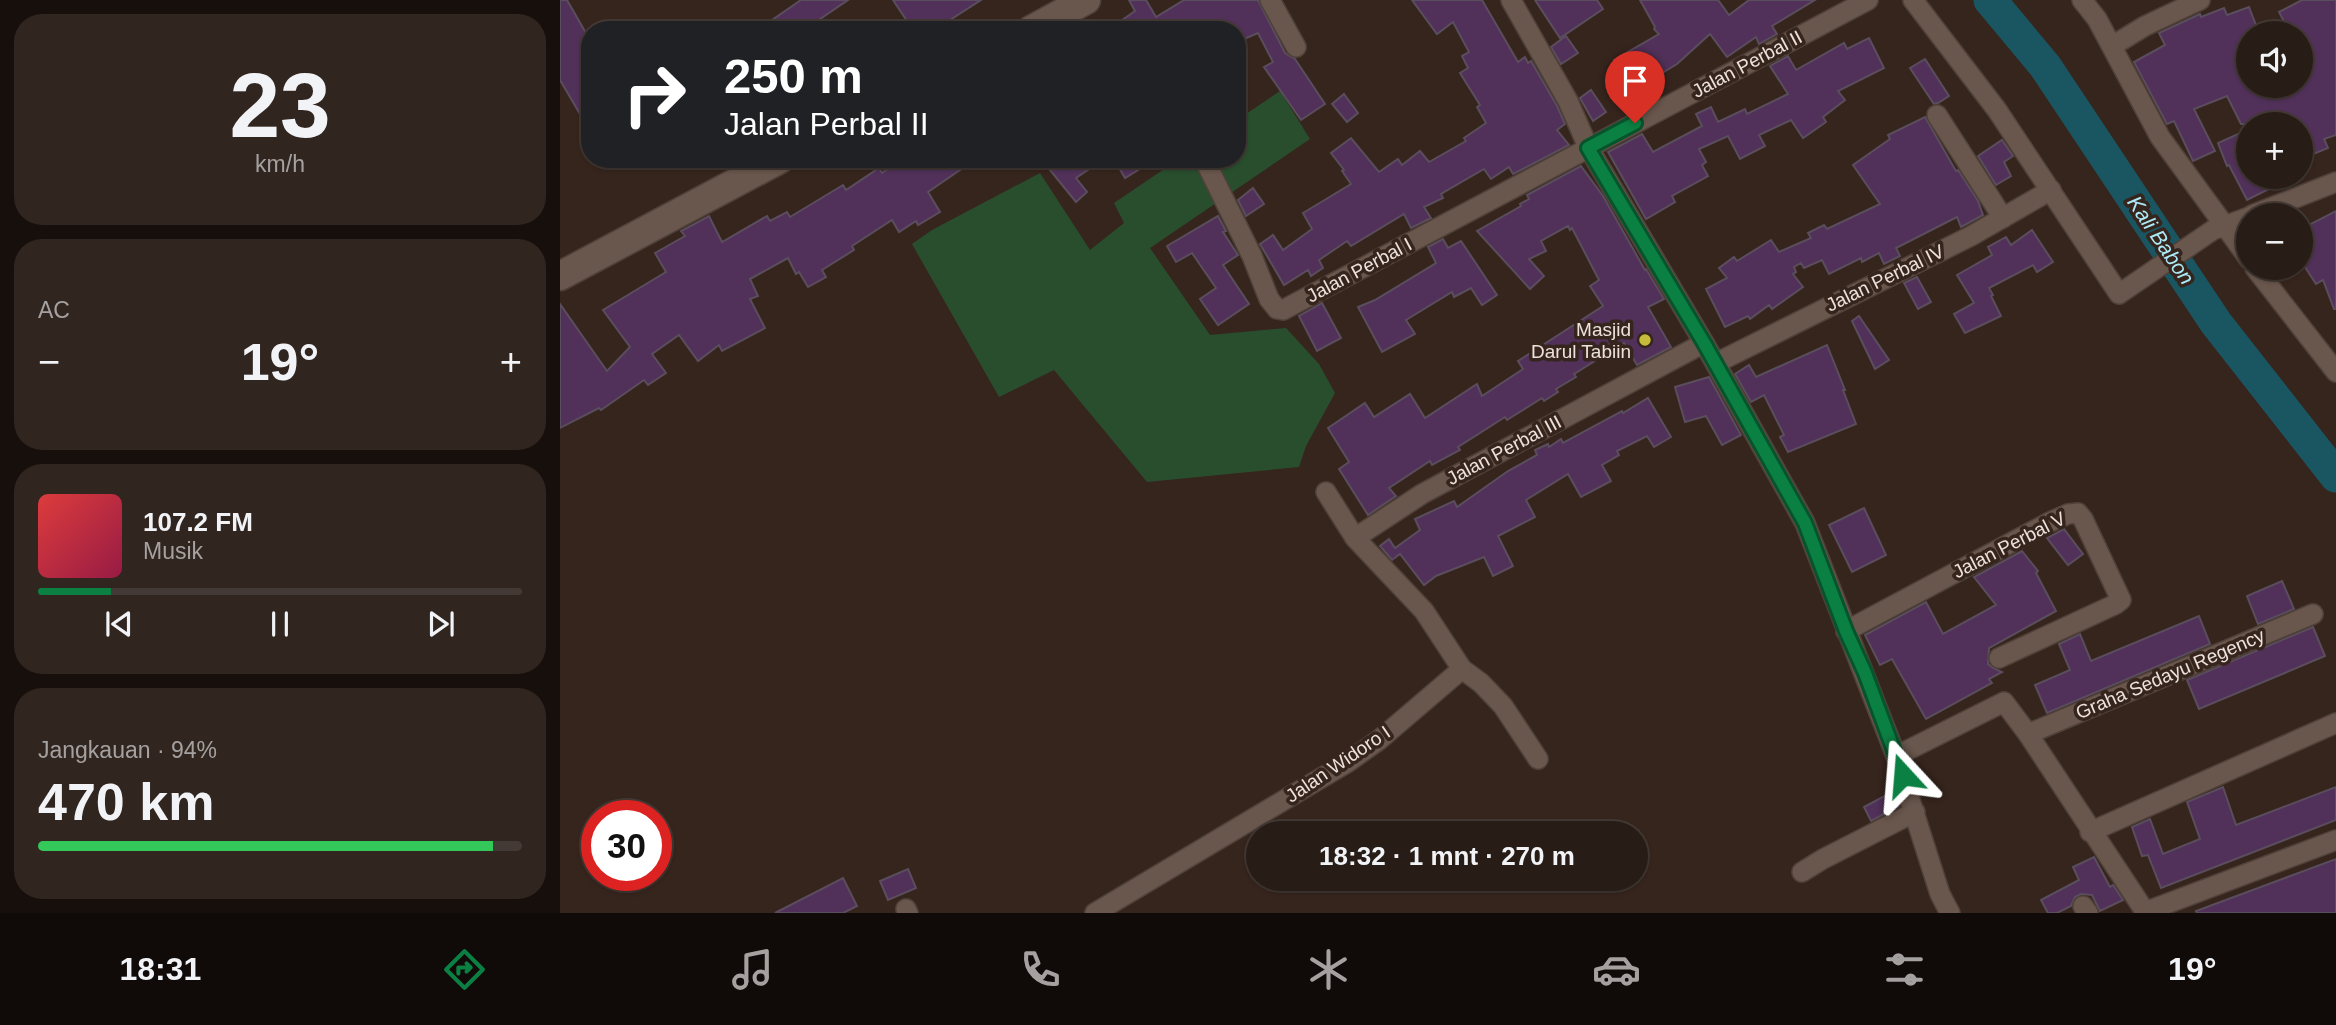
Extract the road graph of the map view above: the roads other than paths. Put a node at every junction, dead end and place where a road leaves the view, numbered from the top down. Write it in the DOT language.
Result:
graph roads {
  1 [pos="1086,0"];
  2 [pos="1270,0"];
  3 [pos="1511,0"];
  4 [pos="1868,0"];
  5 [pos="1913,0"];
  6 [pos="2082,0"];
  7 [pos="2200,0"];
  8 [pos="1048,21"];
  9 [pos="2112,46"];
  10 [pos="1296,47"];
  11 [pos="1937,115"];
  12 [pos="1588,148"];
  13 [pos="763,168"];
  14 [pos="1208,168"];
  15 [pos="2336,182"];
  16 [pos="2051,190"];
  17 [pos="2283,203"];
  18 [pos="2003,218"];
  19 [pos="2236,221"];
  20 [pos="2218,228"];
  21 [pos="2236,246"];
  22 [pos="560,276"];
  23 [pos="2264,280"];
  24 [pos="1704,343"];
  25 [pos="1716,363"];
  26 [pos="2336,372"];
  27 [pos="1326,492"];
  28 [pos="1355,538"];
  29 [pos="2313,614"];
  30 [pos="1846,631"];
  31 [pos="1999,658"];
  32 [pos="1462,669"];
  33 [pos="2336,723"];
  34 [pos="2028,734"];
  35 [pos="1896,756"];
  36 [pos="1538,759"];
  37 [pos="1915,812"];
  38 [pos="2090,832"];
  39 [pos="2336,840"];
  40 [pos="1802,872"];
  41 [pos="1095,913"];
  42 [pos="1950,913"];
  43 [pos="2145,913"];
  1 -- 8 [label="street"];
  2 -- 10 [label="street"];
  3 -- 12 [label="street"];
  4 -- 12 [label="street, Jalan Perbal II"];
  5 -- 16 [label="street"];
  6 -- 9 [label="street"];
  7 -- 9 [label="street"];
  9 -- 20 [label="street"];
  11 -- 18 [label="street"];
  12 -- 14 [label="street, Jalan Perbal I"];
  12 -- 24 [label="street"];
  13 -- 22 [label="street"];
  15 -- 17 [label="street"];
  16 -- 18 [label="street, Jalan Perbal IV"];
  16 -- 20 [label="street"];
  18 -- 25 [label="street, Jalan Perbal IV"];
  19 -- 20 [label="street"];
  20 -- 21 [label="street"];
  23 -- 26 [label="street"];
  24 -- 25 [label="street"];
  24 -- 28 [label="street, Jalan Perbal III"];
  25 -- 30 [label="street"];
  27 -- 28 [label="street"];
  28 -- 32 [label="street"];
  29 -- 34 [label="street, Graha Sedayu Regency"];
  30 -- 31 [label="street, Jalan Perbal V"];
  30 -- 35 [label="street"];
  32 -- 36 [label="street"];
  32 -- 41 [label="street, Jalan Widoro I"];
  33 -- 38 [label="street"];
  34 -- 35 [label="street"];
  34 -- 38 [label="street"];
  35 -- 37 [label="street"];
  37 -- 40 [label="street"];
  37 -- 42 [label="street"];
  38 -- 43 [label="street"];
  39 -- 43 [label="street"];
}
